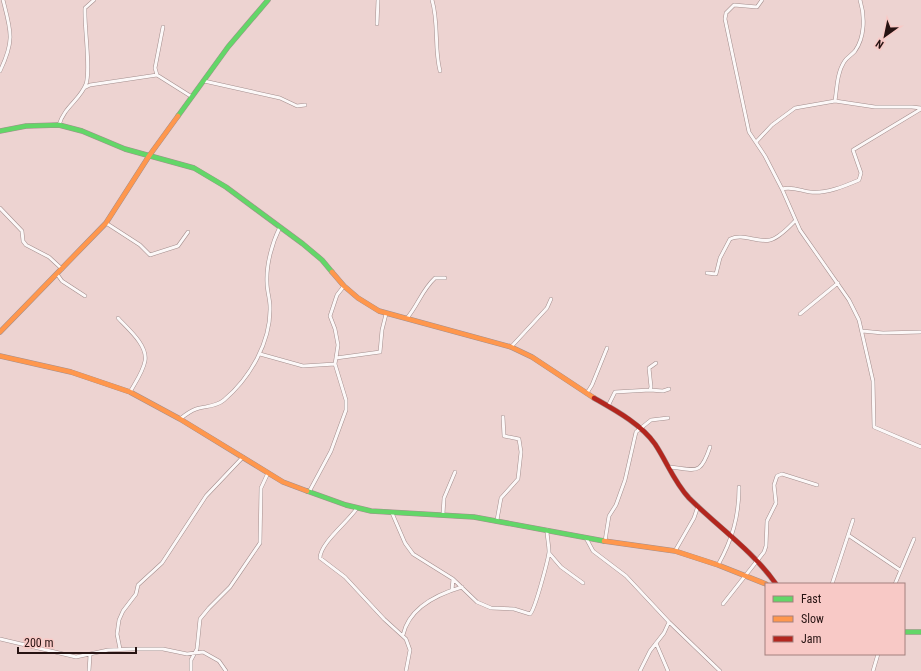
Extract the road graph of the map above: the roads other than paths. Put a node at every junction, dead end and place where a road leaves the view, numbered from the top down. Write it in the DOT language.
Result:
graph roads {
  1 [pos="3,0"];
  2 [pos="94,0"];
  3 [pos="268,0"];
  4 [pos="378,0"];
  5 [pos="432,0"];
  6 [pos="762,0"];
  7 [pos="860,0"];
  8 [pos="377,24"];
  9 [pos="163,27"];
  10 [pos="0,71"];
  11 [pos="440,71"];
  12 [pos="157,75"];
  13 [pos="204,81"];
  14 [pos="83,90"];
  15 [pos="192,97"];
  16 [pos="836,101"];
  17 [pos="305,105"];
  18 [pos="921,109"];
  19 [pos="58,125"];
  20 [pos="0,131"];
  21 [pos="756,142"];
  22 [pos="149,156"];
  23 [pos="782,189"];
  24 [pos="0,208"];
  25 [pos="795,221"];
  26 [pos="106,223"];
  27 [pos="280,227"];
  28 [pos="188,232"];
  29 [pos="62,269"];
  30 [pos="706,273"];
  31 [pos="57,274"];
  32 [pos="445,278"];
  33 [pos="838,283"];
  34 [pos="344,286"];
  35 [pos="85,296"];
  36 [pos="551,299"];
  37 [pos="386,314"];
  38 [pos="800,314"];
  39 [pos="118,318"];
  40 [pos="406,319"];
  41 [pos="862,331"];
  42 [pos="0,332"];
  43 [pos="921,332"];
  44 [pos="511,347"];
  45 [pos="607,348"];
  46 [pos="260,354"];
  47 [pos="0,356"];
  48 [pos="336,358"];
  49 [pos="656,363"];
  50 [pos="335,364"];
  51 [pos="670,389"];
  52 [pos="650,390"];
  53 [pos="130,392"];
  54 [pos="587,393"];
  55 [pos="608,406"];
  56 [pos="503,417"];
  57 [pos="668,418"];
  58 [pos="180,419"];
  59 [pos="640,429"];
  60 [pos="710,447"];
  61 [pos="921,447"];
  62 [pos="243,457"];
  63 [pos="668,467"];
  64 [pos="455,472"];
  65 [pos="268,473"];
  66 [pos="817,485"];
  67 [pos="739,487"];
  68 [pos="309,492"];
  69 [pos="698,506"];
  70 [pos="358,508"];
  71 [pos="392,513"];
  72 [pos="443,514"];
  73 [pos="497,520"];
  74 [pos="853,520"];
  75 [pos="546,530"];
  76 [pos="731,535"];
  77 [pos="848,535"];
  78 [pos="586,538"];
  79 [pos="914,539"];
  80 [pos="605,541"];
  81 [pos="675,551"];
  82 [pos="549,552"];
  83 [pos="756,560"];
  84 [pos="718,565"];
  85 [pos="900,570"];
  86 [pos="744,576"];
  87 [pos="453,579"];
  88 [pos="583,583"];
  89 [pos="775,583"];
  90 [pos="832,583"];
  91 [pos="895,583"];
  92 [pos="765,584"];
  93 [pos="462,587"];
  94 [pos="452,590"];
  95 [pos="723,604"];
  96 [pos="669,622"];
  97 [pos="404,628"];
  98 [pos="397,630"];
  99 [pos="905,632"];
  100 [pos="921,632"];
  101 [pos="403,635"];
  102 [pos="0,639"];
  103 [pos="656,643"];
  104 [pos="120,650"];
  105 [pos="195,652"];
  106 [pos="90,655"];
  107 [pos="878,655"];
  108 [pos="89,671"];
  109 [pos="191,671"];
  110 [pos="226,671"];
  111 [pos="406,671"];
  112 [pos="640,671"];
  113 [pos="668,671"];
  114 [pos="720,671"];
  115 [pos="873,671"];
  1 -- 10 [label="street"];
  2 -- 14 [label="street"];
  3 -- 13 [label="street"];
  4 -- 8 [label="street"];
  5 -- 11 [label="street"];
  6 -- 21 [label="street"];
  7 -- 16 [label="street"];
  9 -- 12 [label="street"];
  12 -- 14 [label="street"];
  12 -- 15 [label="street"];
  13 -- 15 [label="street"];
  13 -- 17 [label="street"];
  14 -- 19 [label="street"];
  15 -- 22 [label="street"];
  16 -- 18 [label="street"];
  16 -- 21 [label="street"];
  18 -- 23 [label="street"];
  19 -- 20 [label="street"];
  19 -- 22 [label="street"];
  21 -- 23 [label="street"];
  22 -- 26 [label="street"];
  22 -- 27 [label="street"];
  23 -- 25 [label="street"];
  24 -- 29 [label="street"];
  25 -- 30 [label="street"];
  25 -- 33 [label="street"];
  26 -- 28 [label="street"];
  26 -- 29 [label="street"];
  27 -- 34 [label="street"];
  27 -- 46 [label="street"];
  29 -- 31 [label="street"];
  31 -- 35 [label="street"];
  31 -- 42 [label="street"];
  32 -- 40 [label="street"];
  33 -- 38 [label="street"];
  33 -- 41 [label="street"];
  34 -- 37 [label="street"];
  34 -- 48 [label="street"];
  36 -- 44 [label="street"];
  37 -- 40 [label="street"];
  37 -- 48 [label="street"];
  39 -- 53 [label="street"];
  40 -- 44 [label="street"];
  41 -- 43 [label="street"];
  41 -- 61 [label="street"];
  44 -- 54 [label="street"];
  45 -- 54 [label="street"];
  46 -- 50 [label="street"];
  46 -- 58 [label="street"];
  47 -- 53 [label="street"];
  48 -- 50 [label="street"];
  49 -- 52 [label="street"];
  50 -- 68 [label="street"];
  51 -- 52 [label="street"];
  52 -- 55 [label="street"];
  53 -- 58 [label="street"];
  54 -- 55 [label="street"];
  55 -- 59 [label="street"];
  56 -- 73 [label="street"];
  57 -- 59 [label="street"];
  58 -- 62 [label="street"];
  59 -- 63 [label="street"];
  59 -- 80 [label="street"];
  60 -- 63 [label="street"];
  62 -- 65 [label="street"];
  62 -- 104 [label="street"];
  63 -- 69 [label="street"];
  64 -- 72 [label="street"];
  65 -- 68 [label="street"];
  65 -- 105 [label="street"];
  66 -- 83 [label="street"];
  67 -- 76 [label="street"];
  68 -- 70 [label="street"];
  69 -- 76 [label="street"];
  69 -- 81 [label="street"];
  70 -- 71 [label="street"];
  70 -- 98 [label="street"];
  71 -- 72 [label="street"];
  71 -- 87 [label="street"];
  72 -- 73 [label="street"];
  73 -- 75 [label="street"];
  74 -- 77 [label="street"];
  75 -- 78 [label="street"];
  75 -- 82 [label="street"];
  76 -- 83 [label="street"];
  76 -- 84 [label="street"];
  77 -- 85 [label="street"];
  77 -- 90 [label="street"];
  78 -- 80 [label="street"];
  78 -- 96 [label="street"];
  79 -- 85 [label="street"];
  80 -- 81 [label="street"];
  81 -- 84 [label="street"];
  82 -- 88 [label="street"];
  82 -- 93 [label="street"];
  83 -- 86 [label="street"];
  83 -- 89 [label="street"];
  84 -- 86 [label="street"];
  85 -- 91 [label="street"];
  86 -- 92 [label="street"];
  86 -- 95 [label="street"];
  87 -- 93 [label="street"];
  87 -- 94 [label="street"];
  93 -- 94 [label="street"];
  94 -- 97 [label="street"];
  96 -- 103 [label="street"];
  96 -- 114 [label="street"];
  97 -- 98 [label="street"];
  97 -- 101 [label="street"];
  98 -- 101 [label="street"];
  99 -- 100 [label="street"];
  101 -- 111 [label="street"];
  102 -- 106 [label="street"];
  103 -- 112 [label="street"];
  103 -- 113 [label="street"];
  104 -- 105 [label="street"];
  104 -- 106 [label="street"];
  105 -- 109 [label="street"];
  105 -- 110 [label="street"];
  106 -- 108 [label="street"];
  107 -- 115 [label="street"];
}
